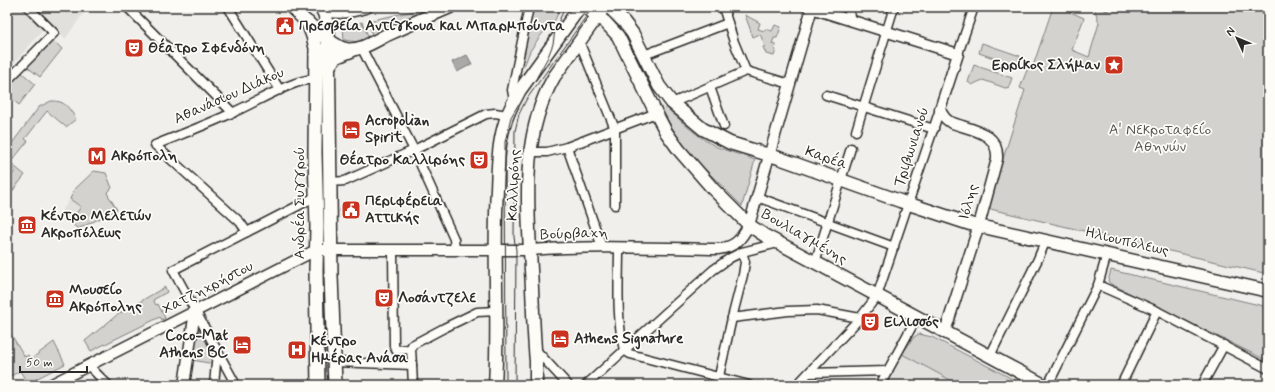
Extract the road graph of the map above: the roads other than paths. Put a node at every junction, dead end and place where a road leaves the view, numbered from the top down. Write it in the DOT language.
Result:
graph roads {
  1 [pos="28,7"];
  2 [pos="127,7"];
  3 [pos="228,7"];
  4 [pos="291,7"];
  5 [pos="322,7"];
  6 [pos="366,7"];
  7 [pos="450,7"];
  8 [pos="529,7"];
  9 [pos="580,7"];
  10 [pos="585,7"];
  11 [pos="609,7"];
  12 [pos="623,7"];
  13 [pos="723,7"];
  14 [pos="848,7"];
  15 [pos="894,7"];
  16 [pos="974,7"];
  17 [pos="810,8"];
  18 [pos="601,12"];
  19 [pos="851,21"];
  20 [pos="308,23"];
  21 [pos="728,23"];
  22 [pos="886,32"];
  23 [pos="633,34"];
  24 [pos="328,38"];
  25 [pos="579,41"];
  26 [pos="357,48"];
  27 [pos="958,54"];
  28 [pos="644,55"];
  29 [pos="328,67"];
  30 [pos="746,71"];
  31 [pos="316,79"];
  32 [pos="7,81"];
  33 [pos="790,84"];
  34 [pos="710,87"];
  35 [pos="280,90"];
  36 [pos="826,95"];
  37 [pos="514,100"];
  38 [pos="672,103"];
  39 [pos="864,107"];
  40 [pos="940,109"];
  41 [pos="234,113"];
  42 [pos="656,113"];
  43 [pos="507,115"];
  44 [pos="724,126"];
  45 [pos="615,129"];
  46 [pos="934,129"];
  47 [pos="856,131"];
  48 [pos="567,147"];
  49 [pos="851,148"];
  50 [pos="414,150"];
  51 [pos="530,152"];
  52 [pos="769,156"];
  53 [pos="841,180"];
  54 [pos="330,182"];
  55 [pos="317,196"];
  56 [pos="757,197"];
  57 [pos="909,204"];
  58 [pos="615,206"];
  59 [pos="828,223"];
  60 [pos="749,224"];
  61 [pos="979,225"];
  62 [pos="247,232"];
  63 [pos="1046,240"];
  64 [pos="778,243"];
  65 [pos="894,247"];
  66 [pos="602,248"];
  67 [pos="619,248"];
  68 [pos="316,250"];
  69 [pos="393,250"];
  70 [pos="455,250"];
  71 [pos="495,250"];
  72 [pos="530,250"];
  73 [pos="331,251"];
  74 [pos="742,252"];
  75 [pos="1106,254"];
  76 [pos="815,263"];
  77 [pos="1098,285"];
  78 [pos="1268,291"];
  79 [pos="877,296"];
  80 [pos="195,311"];
  81 [pos="497,311"];
  82 [pos="1158,311"];
  83 [pos="917,317"];
  84 [pos="732,318"];
  85 [pos="860,318"];
  86 [pos="945,332"];
  87 [pos="1224,345"];
  88 [pos="411,349"];
  89 [pos="535,349"];
  90 [pos="624,350"];
  91 [pos="218,352"];
  92 [pos="990,356"];
  93 [pos="335,362"];
  94 [pos="88,365"];
  95 [pos="412,366"];
  96 [pos="1268,368"];
  97 [pos="888,371"];
  98 [pos="809,373"];
  99 [pos="718,381"];
  100 [pos="50,385"];
  101 [pos="108,385"];
  102 [pos="184,385"];
  103 [pos="214,385"];
  104 [pos="236,385"];
  105 [pos="318,385"];
  106 [pos="335,385"];
  107 [pos="413,385"];
  108 [pos="495,385"];
  109 [pos="536,385"];
  110 [pos="568,385"];
  111 [pos="586,385"];
  112 [pos="749,385"];
  113 [pos="797,385"];
  114 [pos="880,385"];
  115 [pos="1044,385"];
  116 [pos="1048,385"];
  117 [pos="1121,385"];
  118 [pos="1202,385"];
  1 -- 32 [label="street"];
  2 -- 41 [label="street"];
  3 -- 35 [label="street"];
  4 -- 20 [label="main road, Ανδρέα Συγγρού"];
  5 -- 6 [label="main road"];
  5 -- 24 [label="highway, Ανδρέα Συγγρού"];
  7 -- 26 [label="main road"];
  8 -- 37 [label="street, Καλλιρόης"];
  9 -- 37 [label="main road, Καλλιρόης"];
  10 -- 18 [label="main road, Βουλιαγμένης"];
  11 -- 23 [label="main road"];
  12 -- 23 [label="main road"];
  13 -- 21 [label="street"];
  14 -- 19 [label="street"];
  15 -- 22 [label="street"];
  16 -- 27 [label="street, Τριβωνιανού"];
  17 -- 19 [label="street"];
  17 -- 33 [label="street, Βούρβαχη"];
  18 -- 25 [label="main road, Καλλιρόης"];
  18 -- 42 [label="main road, Βουλιαγμένης"];
  19 -- 22 [label="street"];
  20 -- 24 [label="main road, Ανδρέα Συγγρού"];
  20 -- 31 [label="highway, Ανδρέα Συγγρού"];
  21 -- 28 [label="street"];
  21 -- 30 [label="street"];
  22 -- 27 [label="street"];
  22 -- 39 [label="street"];
  23 -- 28 [label="main road"];
  24 -- 26 [label="main road"];
  24 -- 29 [label="highway, Ανδρέα Συγγρού"];
  25 -- 45 [label="street"];
  25 -- 51 [label="main road, Καλλιρόης"];
  26 -- 29 [label="highway"];
  26 -- 50 [label="street"];
  27 -- 40 [label="street, Τριβωνιανού"];
  28 -- 38 [label="main road"];
  29 -- 54 [label="highway, Ανδρέα Συγγρού"];
  30 -- 33 [label="street"];
  30 -- 34 [label="street"];
  31 -- 35 [label="street, Αθανάσιου Διάκου"];
  31 -- 55 [label="highway, Ανδρέα Συγγρού"];
  33 -- 52 [label="street, Βούρβαχη"];
  34 -- 38 [label="street"];
  34 -- 44 [label="street"];
  35 -- 41 [label="street, Αθανάσιου Διάκου"];
  36 -- 39 [label="street"];
  37 -- 43 [label="main road, Καλλιρόης"];
  38 -- 52 [label="main road, Καρέα"];
  39 -- 46 [label="street"];
  39 -- 47 [label="street"];
  40 -- 46 [label="street, Τριβωνιανού"];
  40 -- 61 [label="street, Ιόλης"];
  41 -- 62 [label="street, Αθανάσιου Διάκου"];
  42 -- 45 [label="street"];
  42 -- 60 [label="main road, Βουλιαγμένης"];
  43 -- 50 [label="street"];
  43 -- 71 [label="main road, Καλλιρόης"];
  45 -- 48 [label="street"];
  45 -- 58 [label="street"];
  46 -- 57 [label="street, Τριβωνιανού"];
  48 -- 51 [label="street"];
  48 -- 66 [label="street"];
  49 -- 53 [label="street"];
  50 -- 54 [label="street"];
  50 -- 70 [label="street"];
  51 -- 72 [label="main road, Καλλιρόης"];
  52 -- 53 [label="main road, Καρέα"];
  52 -- 56 [label="street, Βούρβαχη"];
  53 -- 57 [label="main road, Καρέα"];
  53 -- 59 [label="street"];
  54 -- 73 [label="highway, Ανδρέα Συγγρού"];
  55 -- 62 [label="street"];
  55 -- 68 [label="highway, Ανδρέα Συγγρού"];
  56 -- 59 [label="street"];
  56 -- 60 [label="street, Βούρβαχη"];
  57 -- 61 [label="main road, Καρέα"];
  57 -- 65 [label="street, Τριβωνιανού"];
  59 -- 65 [label="street"];
  59 -- 76 [label="street"];
  60 -- 64 [label="main road, Βουλιαγμένης"];
  60 -- 67 [label="street, Βούρβαχη"];
  61 -- 63 [label="main road, Ηλιουπόλεως"];
  61 -- 86 [label="street, Ιόλης"];
  62 -- 80 [label="street"];
  63 -- 75 [label="main road, Ηλιουπόλεως"];
  63 -- 92 [label="street"];
  64 -- 74 [label="street"];
  64 -- 76 [label="main road, Βουλιαγμένης"];
  65 -- 79 [label="street, Τριβωνιανού"];
  66 -- 67 [label="street, Βούρβαχη"];
  66 -- 72 [label="street, Βούρβαχη"];
  67 -- 90 [label="street"];
  68 -- 73 [label="street, Βούρβαχη"];
  68 -- 80 [label="street, Χατζηχρήστου"];
  68 -- 105 [label="highway, Ανδρέα Συγγρού"];
  69 -- 70 [label="street, Βούρβαχη"];
  69 -- 73 [label="street, Βούρβαχη"];
  69 -- 88 [label="street"];
  70 -- 71 [label="street, Βούρβαχη"];
  71 -- 72 [label="street, Βούρβαχη"];
  71 -- 81 [label="main road, Καλλιρόης"];
  72 -- 89 [label="main road, Καλλιρόης"];
  73 -- 93 [label="highway, Ανδρέα Συγγρού"];
  74 -- 84 [label="street"];
  74 -- 90 [label="street"];
  75 -- 77 [label="street"];
  75 -- 78 [label="main road, Ηλιουπόλεως"];
  76 -- 79 [label="main road, Βουλιαγμένης"];
  77 -- 82 [label="street"];
  77 -- 116 [label="street"];
  79 -- 83 [label="main road, Βουλιαγμένης"];
  79 -- 85 [label="street, Τριβωνιανού"];
  80 -- 91 [label="street"];
  80 -- 94 [label="street, Χατζηχρήστου"];
  80 -- 102 [label="street"];
  81 -- 88 [label="street"];
  81 -- 108 [label="main road, Καλλιρόης"];
  82 -- 87 [label="street"];
  82 -- 117 [label="street"];
  83 -- 86 [label="main road, Βουλιαγμένης"];
  83 -- 97 [label="street"];
  84 -- 85 [label="street"];
  84 -- 99 [label="street"];
  85 -- 98 [label="street, Τριβωνιανού"];
  86 -- 92 [label="main road, Βουλιαγμένης"];
  87 -- 96 [label="street"];
  87 -- 118 [label="street"];
  88 -- 95 [label="street"];
  89 -- 109 [label="main road, Καλλιρόης"];
  89 -- 110 [label="street"];
  90 -- 99 [label="street"];
  90 -- 111 [label="street"];
  91 -- 103 [label="street"];
  91 -- 104 [label="street"];
  92 -- 115 [label="main road, Βουλιαγμένης"];
  93 -- 95 [label="street"];
  93 -- 106 [label="highway, Ανδρέα Συγγρού"];
  94 -- 100 [label="street, Χατζηχρήστου"];
  94 -- 101 [label="street"];
  95 -- 107 [label="street"];
  97 -- 98 [label="street"];
  97 -- 114 [label="street"];
  98 -- 113 [label="street, Τριβωνιανού"];
  99 -- 112 [label="street"];
}
